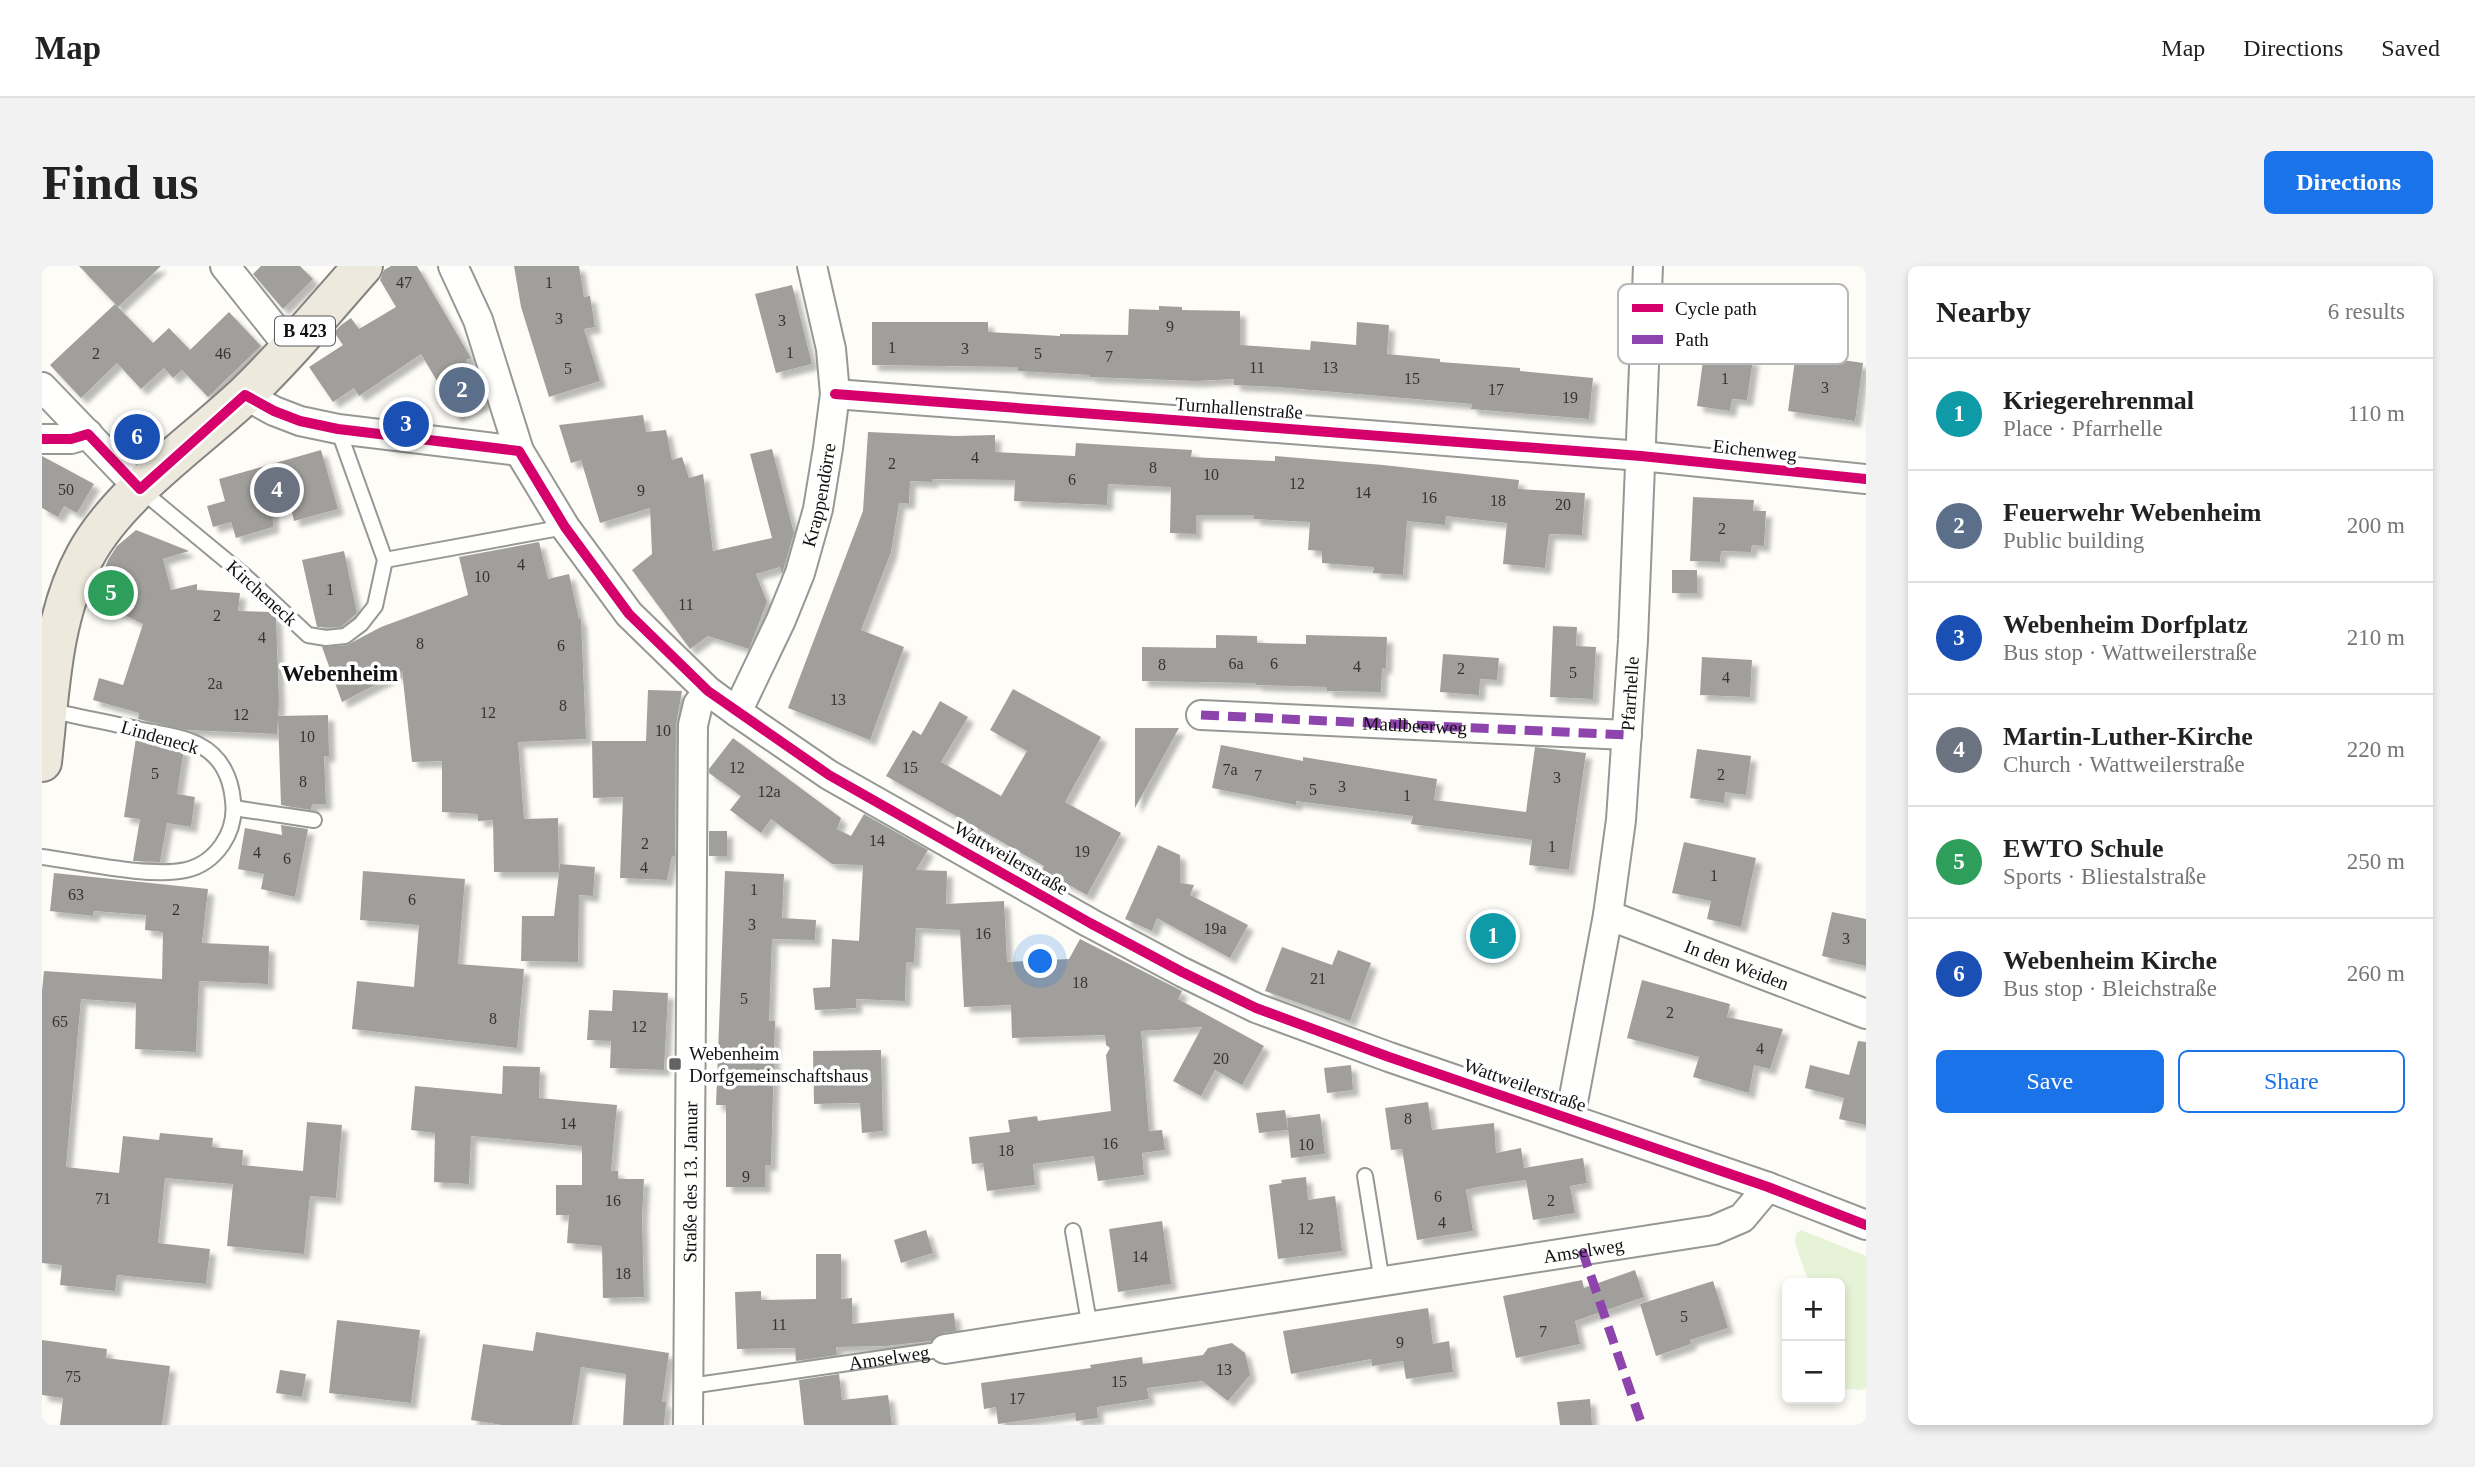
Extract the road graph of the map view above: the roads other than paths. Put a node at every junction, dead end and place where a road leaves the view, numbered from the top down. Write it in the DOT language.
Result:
graph roads {
  1 [pos="225,266"];
  2 [pos="363,266"];
  3 [pos="453,266"];
  4 [pos="812,266"];
  5 [pos="1648,266"];
  6 [pos="1647,284"];
  7 [pos="290,348"];
  8 [pos="1644,364"];
  9 [pos="42,387"];
  10 [pos="835,394"];
  11 [pos="245,395"];
  12 [pos="338,429"];
  13 [pos="88,435"];
  14 [pos="42,439"];
  15 [pos="519,451"];
  16 [pos="1641,456"];
  17 [pos="1866,479"];
  18 [pos="140,489"];
  19 [pos="565,527"];
  20 [pos="385,560"];
  21 [pos="708,691"];
  22 [pos="48,710"];
  23 [pos="737,712"];
  24 [pos="1201,715"];
  25 [pos="1627,735"];
  26 [pos="42,762"];
  27 [pos="234,808"];
  28 [pos="314,820"];
  29 [pos="42,857"];
  30 [pos="1608,915"];
  31 [pos="1866,1014"];
  32 [pos="1570,1118"];
  33 [pos="1366,1176"];
  34 [pos="1769,1187"];
  35 [pos="1866,1225"];
  36 [pos="1073,1231"];
  37 [pos="1382,1282"];
  38 [pos="1090,1328"];
  39 [pos="945,1349"];
  40 [pos="690,1386"];
  41 [pos="688,1425"];
  1 -- 7 [label="street"];
  2 -- 7 [label="main road, B 423"];
  3 -- 15 [label="street, Wattweilerstraße"];
  4 -- 10 [label="street, Krappendörre"];
  5 -- 6 [label="street, Pfarrhelle"];
  7 -- 11 [label="main road, B 423"];
  8 -- 16 [label="street, Pfarrhelle"];
  9 -- 13 [label="street"];
  10 -- 16 [label="street, Turnhallenstraße"];
  10 -- 23 [label="street, Krappendörre"];
  11 -- 12 [label="street"];
  11 -- 18 [label="main road, B 423"];
  12 -- 15 [label="street"];
  12 -- 20 [label="lane, Kircheneck"];
  13 -- 14 [label="street"];
  13 -- 18 [label="street"];
  15 -- 19 [label="street, Wattweilerstraße"];
  16 -- 17 [label="street, Eichenweg"];
  16 -- 25 [label="street, Pfarrhelle"];
  18 -- 20 [label="lane, Kircheneck"];
  18 -- 22 [label="main road, B 423"];
  19 -- 20 [label="lane"];
  19 -- 21 [label="street, Wattweilerstraße"];
  21 -- 23 [label="street, Wattweilerstraße"];
  21 -- 40 [label="street, Straße des 13. Januar"];
  22 -- 26 [label="main road, B 423"];
  22 -- 27 [label="lane, Lindeneck"];
  23 -- 32 [label="street, Wattweilerstraße"];
  24 -- 25 [label="street, Maulbeerweg"];
  25 -- 30 [label="street, Pfarrhelle"];
  27 -- 28 [label="lane"];
  27 -- 29 [label="lane, Lindeneck"];
  30 -- 31 [label="street, In den Weiden"];
  30 -- 32 [label="street, Pfarrhelle"];
  32 -- 34 [label="street, Wattweilerstraße"];
  33 -- 37 [label="lane"];
  34 -- 35 [label="street, Wattweilerstraße"];
  34 -- 37 [label="street, Amselweg"];
  36 -- 38 [label="lane"];
  37 -- 38 [label="street, Amselweg"];
  38 -- 39 [label="street, Amselweg"];
  39 -- 40 [label="lane, Amselweg"];
  40 -- 41 [label="street, Straße des 13. Januar"];
}
